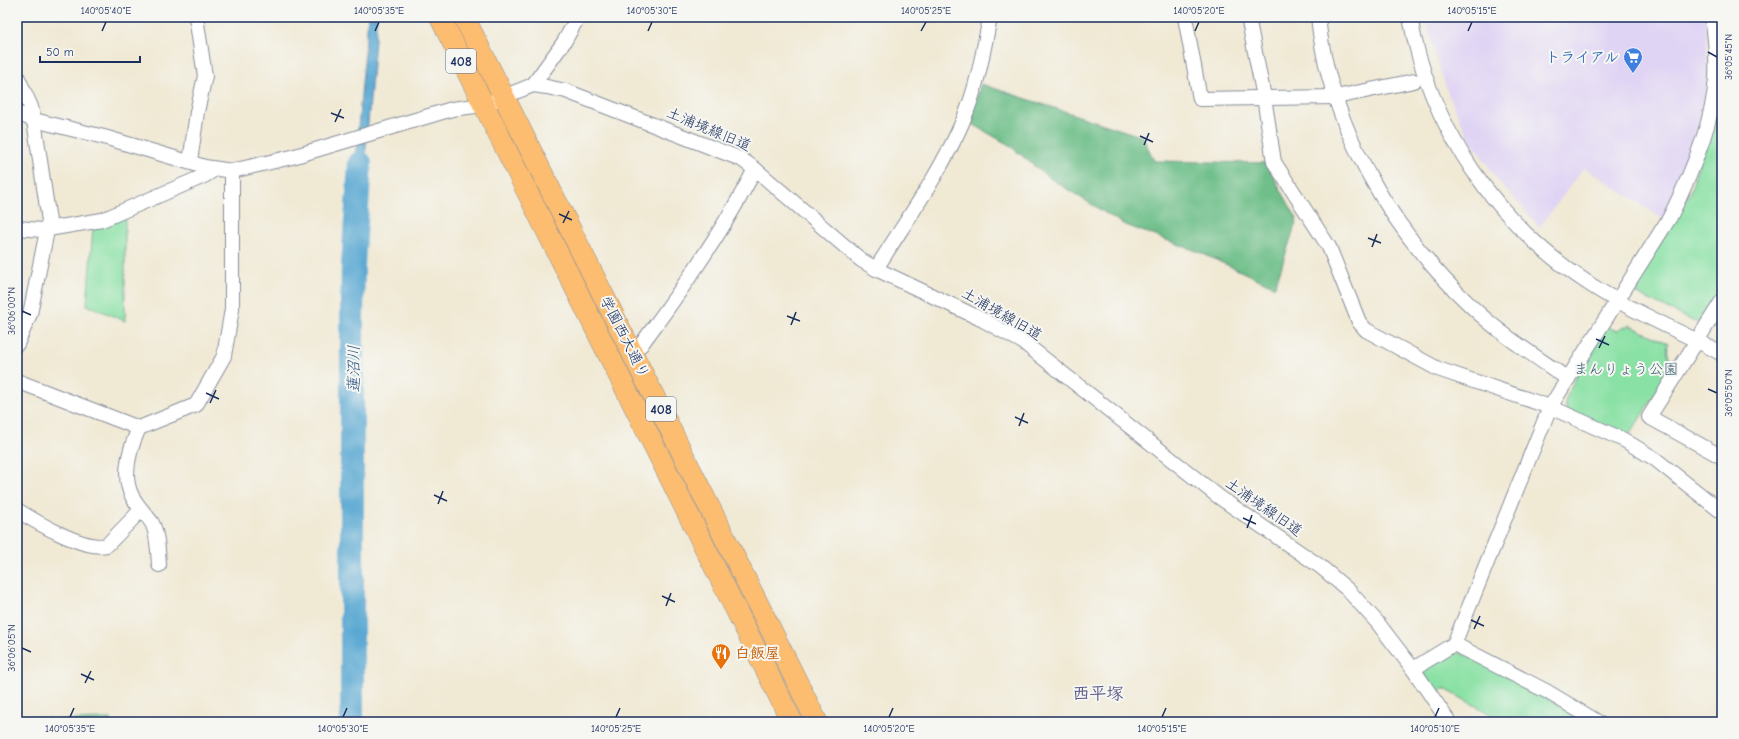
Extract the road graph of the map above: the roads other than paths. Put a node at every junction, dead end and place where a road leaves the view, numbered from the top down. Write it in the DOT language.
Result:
graph roads {
  1 [pos="196,17"];
  2 [pos="440,17"];
  3 [pos="464,17"];
  4 [pos="578,17"];
  5 [pos="990,17"];
  6 [pos="1184,17"];
  7 [pos="1248,17"];
  8 [pos="1318,17"];
  9 [pos="1410,17"];
  10 [pos="1712,17"];
  11 [pos="17,76"];
  12 [pos="1414,81"];
  13 [pos="534,85"];
  14 [pos="504,97"];
  15 [pos="1264,97"];
  16 [pos="1336,97"];
  17 [pos="483,105"];
  18 [pos="17,113"];
  19 [pos="34,120"];
  20 [pos="190,162"];
  21 [pos="755,169"];
  22 [pos="215,170"];
  23 [pos="232,171"];
  24 [pos="17,228"];
  25 [pos="48,228"];
  26 [pos="876,269"];
  27 [pos="1617,300"];
  28 [pos="1722,301"];
  29 [pos="1697,340"];
  30 [pos="17,344"];
  31 [pos="632,350"];
  32 [pos="1722,354"];
  33 [pos="1568,379"];
  34 [pos="17,381"];
  35 [pos="1550,407"];
  36 [pos="139,428"];
  37 [pos="1722,458"];
  38 [pos="17,510"];
  39 [pos="141,510"];
  40 [pos="1722,512"];
  41 [pos="159,565"];
  42 [pos="1454,644"];
  43 [pos="1413,669"];
  44 [pos="792,722"];
  45 [pos="817,722"];
  46 [pos="1449,722"];
  47 [pos="1598,722"];
  1 -- 20 [label="street"];
  2 -- 17 [label="highway, 学園西大通り / 408"];
  3 -- 14 [label="highway, 学園西大通り / 408"];
  4 -- 13 [label="street"];
  5 -- 26 [label="street"];
  6 -- 15 [label="street"];
  7 -- 15 [label="street"];
  8 -- 16 [label="street"];
  9 -- 27 [label="street"];
  10 -- 27 [label="street"];
  11 -- 19 [label="street"];
  12 -- 16 [label="street"];
  13 -- 14 [label="street"];
  13 -- 21 [label="street, 土浦境線旧道"];
  14 -- 17 [label="street"];
  14 -- 31 [label="highway, 学園西大通り / 408"];
  15 -- 16 [label="street"];
  15 -- 35 [label="street"];
  16 -- 33 [label="street"];
  17 -- 23 [label="street"];
  17 -- 44 [label="highway, 学園西大通り / 408"];
  18 -- 19 [label="street"];
  19 -- 20 [label="street"];
  19 -- 25 [label="street"];
  20 -- 22 [label="street"];
  21 -- 26 [label="street, 土浦境線旧道"];
  21 -- 31 [label="street"];
  22 -- 23 [label="street"];
  22 -- 25 [label="street"];
  23 -- 36 [label="street"];
  24 -- 25 [label="street"];
  25 -- 30 [label="street"];
  26 -- 43 [label="street, 土浦境線旧道"];
  27 -- 29 [label="street"];
  27 -- 33 [label="street"];
  28 -- 29 [label="street"];
  29 -- 32 [label="street"];
  29 -- 37 [label="street"];
  31 -- 45 [label="highway, 学園西大通り / 408"];
  33 -- 35 [label="street"];
  34 -- 36 [label="street"];
  35 -- 40 [label="street"];
  35 -- 42 [label="street"];
  36 -- 39 [label="street"];
  38 -- 39 [label="street"];
  39 -- 41 [label="street"];
  42 -- 43 [label="street"];
  42 -- 47 [label="street"];
  43 -- 46 [label="street, 土浦境線旧道"];
}
